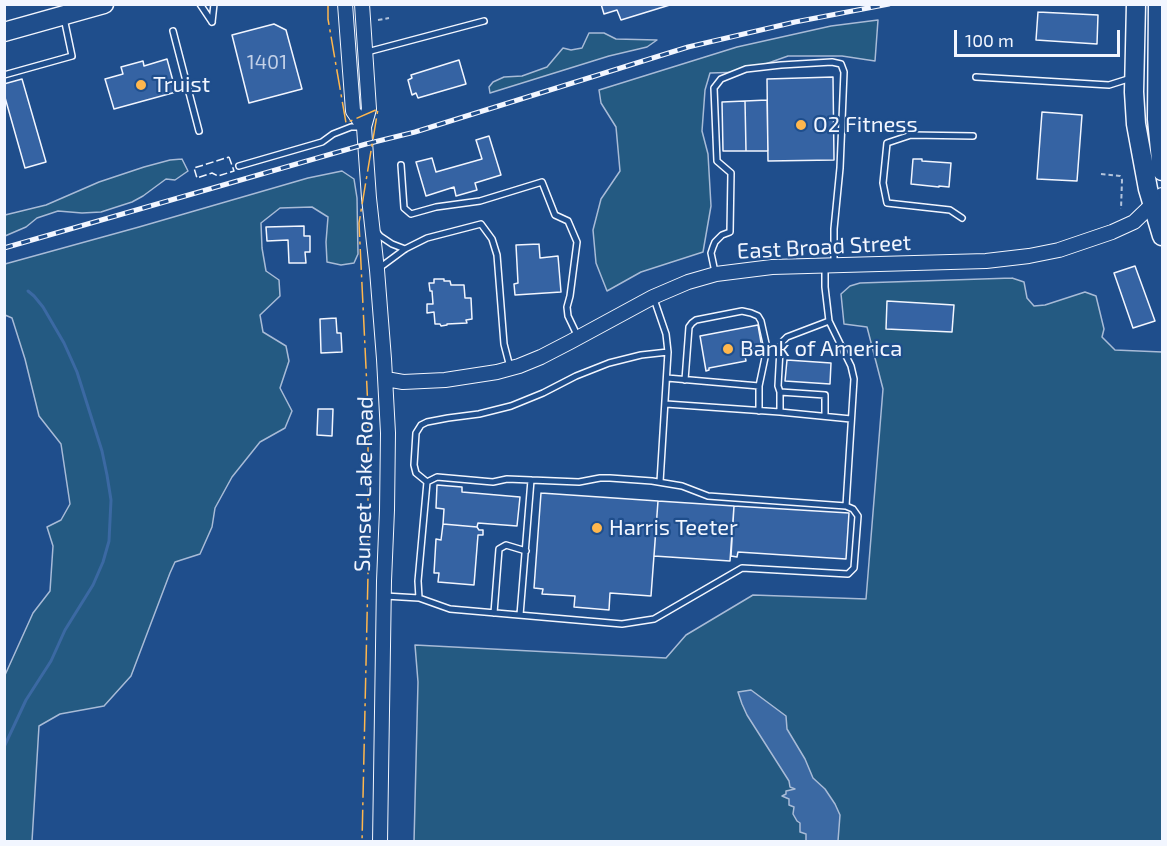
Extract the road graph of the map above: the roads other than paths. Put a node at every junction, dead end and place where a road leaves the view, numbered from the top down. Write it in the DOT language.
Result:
graph roads {
  1 [pos="104,4"];
  2 [pos="200,4"];
  3 [pos="214,4"];
  4 [pos="345,4"];
  5 [pos="362,4"];
  6 [pos="1136,4"];
  7 [pos="1158,4"];
  8 [pos="63,16"];
  9 [pos="484,21"];
  10 [pos="173,31"];
  11 [pos="4,32"];
  12 [pos="365,52"];
  13 [pos="1134,70"];
  14 [pos="4,75"];
  15 [pos="976,77"];
  16 [pos="364,127"];
  17 [pos="199,131"];
  18 [pos="973,136"];
  19 [pos="1160,143"];
  20 [pos="401,165"];
  21 [pos="239,166"];
  22 [pos="1162,171"];
  23 [pos="1158,200"];
  24 [pos="962,218"];
  25 [pos="372,225"];
  26 [pos="1162,236"];
  27 [pos="405,249"];
  28 [pos="830,265"];
  29 [pos="716,274"];
  30 [pos="378,277"];
  31 [pos="653,297"];
  32 [pos="829,321"];
  33 [pos="578,338"];
  34 [pos="668,352"];
  35 [pos="511,368"];
  36 [pos="667,378"];
  37 [pos="386,380"];
  38 [pos="685,380"];
  39 [pos="759,386"];
  40 [pos="780,392"];
  41 [pos="666,404"];
  42 [pos="759,411"];
  43 [pos="780,412"];
  44 [pos="825,416"];
  45 [pos="851,419"];
  46 [pos="531,480"];
  47 [pos="427,482"];
  48 [pos="660,482"];
  49 [pos="846,506"];
  50 [pos="526,551"];
  51 [pos="384,596"];
  52 [pos="418,598"];
  53 [pos="494,613"];
  54 [pos="520,615"];
  55 [pos="380,842"];
  1 -- 8 [label="highway"];
  2 -- 3 [label="lane"];
  4 -- 16 [label="main road, Sunset Lake Road"];
  5 -- 12 [label="main road, Sunset Lake Road"];
  6 -- 13 [label="highway"];
  7 -- 19 [label="highway"];
  8 -- 11 [label="highway"];
  8 -- 14 [label="lane"];
  9 -- 12 [label="lane"];
  10 -- 17 [label="lane"];
  12 -- 16 [label="main road, Sunset Lake Road"];
  13 -- 15 [label="lane"];
  13 -- 23 [label="highway"];
  16 -- 21 [label="lane"];
  16 -- 25 [label="main road, Sunset Lake Road"];
  18 -- 24 [label="lane"];
  19 -- 22 [label="highway"];
  20 -- 33 [label="lane"];
  23 -- 26 [label="highway"];
  23 -- 28 [label="main road, East Broad Street"];
  25 -- 27 [label="lane"];
  25 -- 30 [label="main road, Sunset Lake Road"];
  27 -- 30 [label="lane"];
  27 -- 35 [label="lane"];
  28 -- 29 [label="main road, East Broad Street"];
  28 -- 29 [label="lane"];
  28 -- 32 [label="lane"];
  29 -- 31 [label="main road, East Broad Street"];
  30 -- 37 [label="main road, Sunset Lake Road"];
  31 -- 33 [label="main road, East Broad Street"];
  31 -- 34 [label="lane"];
  32 -- 40 [label="lane"];
  32 -- 45 [label="lane"];
  33 -- 35 [label="main road, East Broad Street"];
  34 -- 36 [label="lane"];
  34 -- 47 [label="lane"];
  35 -- 37 [label="main road, East Broad Street"];
  36 -- 38 [label="lane"];
  36 -- 41 [label="lane"];
  37 -- 51 [label="main road, Sunset Lake Road"];
  38 -- 39 [label="lane"];
  38 -- 39 [label="lane"];
  39 -- 42 [label="lane"];
  40 -- 43 [label="lane"];
  40 -- 44 [label="lane"];
  41 -- 42 [label="lane"];
  41 -- 48 [label="lane"];
  42 -- 43 [label="lane"];
  43 -- 44 [label="lane"];
  44 -- 45 [label="lane"];
  45 -- 49 [label="lane"];
  46 -- 47 [label="lane"];
  46 -- 48 [label="lane"];
  46 -- 50 [label="lane"];
  47 -- 52 [label="lane"];
  48 -- 49 [label="lane"];
  49 -- 54 [label="lane"];
  50 -- 53 [label="lane"];
  50 -- 54 [label="lane"];
  51 -- 52 [label="lane"];
  51 -- 55 [label="main road, Sunset Lake Road"];
  52 -- 53 [label="lane"];
  53 -- 54 [label="lane"];
}
